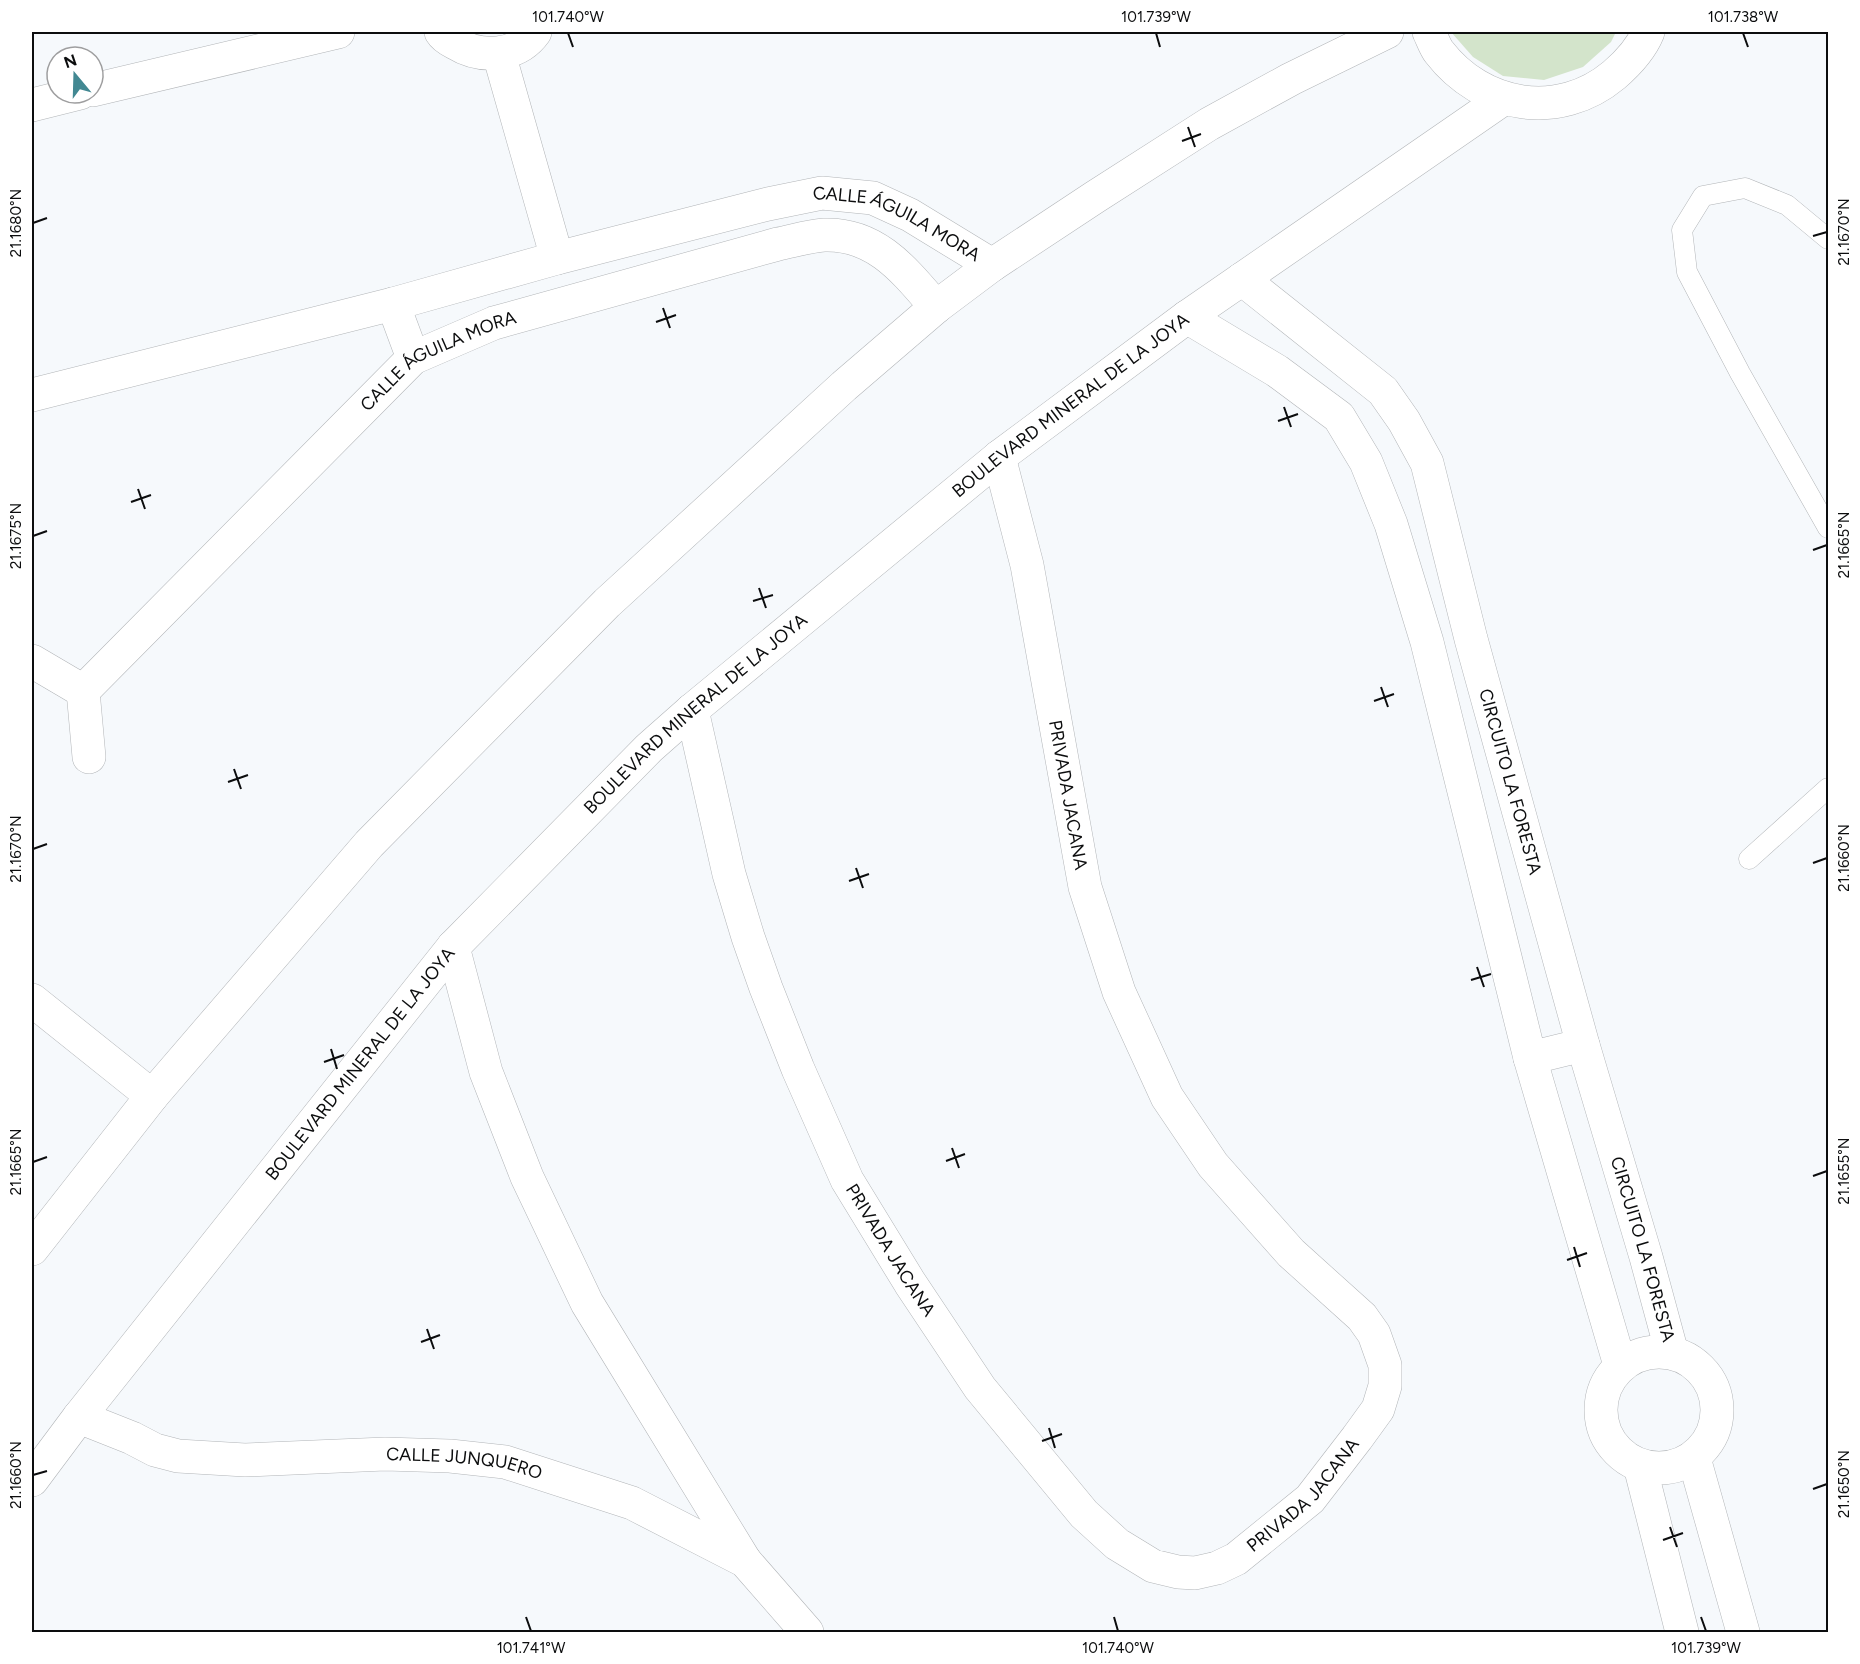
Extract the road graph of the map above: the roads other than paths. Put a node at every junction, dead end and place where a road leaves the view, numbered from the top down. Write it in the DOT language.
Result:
graph roads {
  1 [pos="338,32"];
  2 [pos="441,32"];
  3 [pos="535,32"];
  4 [pos="1387,32"];
  5 [pos="1429,32"];
  6 [pos="1648,32"];
  7 [pos="499,54"];
  8 [pos="105,87"];
  9 [pos="1503,99"];
  10 [pos="1828,239"];
  11 [pos="557,258"];
  12 [pos="992,265"];
  13 [pos="1242,279"];
  14 [pos="393,304"];
  15 [pos="936,307"];
  16 [pos="1187,317"];
  17 [pos="413,358"];
  18 [pos="32,396"];
  19 [pos="999,457"];
  20 [pos="1828,528"];
  21 [pos="1471,639"];
  22 [pos="1426,642"];
  23 [pos="32,661"];
  24 [pos="83,691"];
  25 [pos="692,710"];
  26 [pos="88,757"];
  27 [pos="1828,788"];
  28 [pos="1749,859"];
  29 [pos="453,947"];
  30 [pos="32,1000"];
  31 [pos="1583,1045"];
  32 [pos="1530,1058"];
  33 [pos="152,1096"];
  34 [pos="32,1249"];
  35 [pos="1672,1353"];
  36 [pos="1620,1365"];
  37 [pos="79,1417"];
  38 [pos="1694,1458"];
  39 [pos="1640,1466"];
  40 [pos="32,1480"];
  41 [pos="745,1561"];
  42 [pos="807,1632"];
  43 [pos="1682,1632"];
  44 [pos="1743,1632"];
  1 -- 8 [label="street"];
  2 -- 7 [label="street"];
  3 -- 7 [label="street"];
  4 -- 12 [label="street"];
  5 -- 9 [label="street"];
  6 -- 9 [label="street"];
  7 -- 11 [label="street"];
  9 -- 13 [label="street, BOULEVARD MINERAL DE LA JOYA"];
  10 -- 20 [label="lane"];
  11 -- 12 [label="street, CALLE ÁGUILA MORA"];
  11 -- 14 [label="street, CALLE ÁGUILA MORA"];
  12 -- 15 [label="street"];
  13 -- 16 [label="street, BOULEVARD MINERAL DE LA JOYA"];
  13 -- 21 [label="street, CIRCUITO LA FORESTA"];
  14 -- 17 [label="street"];
  14 -- 18 [label="street, CALLE ÁGUILA MORA"];
  15 -- 17 [label="street, CALLE ÁGUILA MORA"];
  15 -- 33 [label="street"];
  16 -- 19 [label="street, BOULEVARD MINERAL DE LA JOYA"];
  16 -- 22 [label="street"];
  17 -- 24 [label="street, CALLE ÁGUILA MORA"];
  19 -- 25 [label="street, BOULEVARD MINERAL DE LA JOYA"];
  19 -- 25 [label="street, PRIVADA JACANA"];
  21 -- 22 [label="street"];
  21 -- 31 [label="street, CIRCUITO LA FORESTA"];
  22 -- 32 [label="street"];
  23 -- 24 [label="street"];
  24 -- 26 [label="street"];
  25 -- 29 [label="street, BOULEVARD MINERAL DE LA JOYA"];
  27 -- 28 [label="lane"];
  29 -- 37 [label="street, BOULEVARD MINERAL DE LA JOYA"];
  29 -- 41 [label="street"];
  30 -- 33 [label="street"];
  31 -- 32 [label="street"];
  31 -- 35 [label="street, CIRCUITO LA FORESTA"];
  32 -- 36 [label="street"];
  33 -- 34 [label="street"];
  35 -- 36 [label="street"];
  35 -- 38 [label="street"];
  36 -- 39 [label="street"];
  37 -- 40 [label="street, BOULEVARD MINERAL DE LA JOYA"];
  37 -- 41 [label="street, CALLE JUNQUERO"];
  38 -- 39 [label="street"];
  38 -- 44 [label="street"];
  39 -- 43 [label="street"];
  41 -- 42 [label="street, CALLE JUNQUERO"];
}
